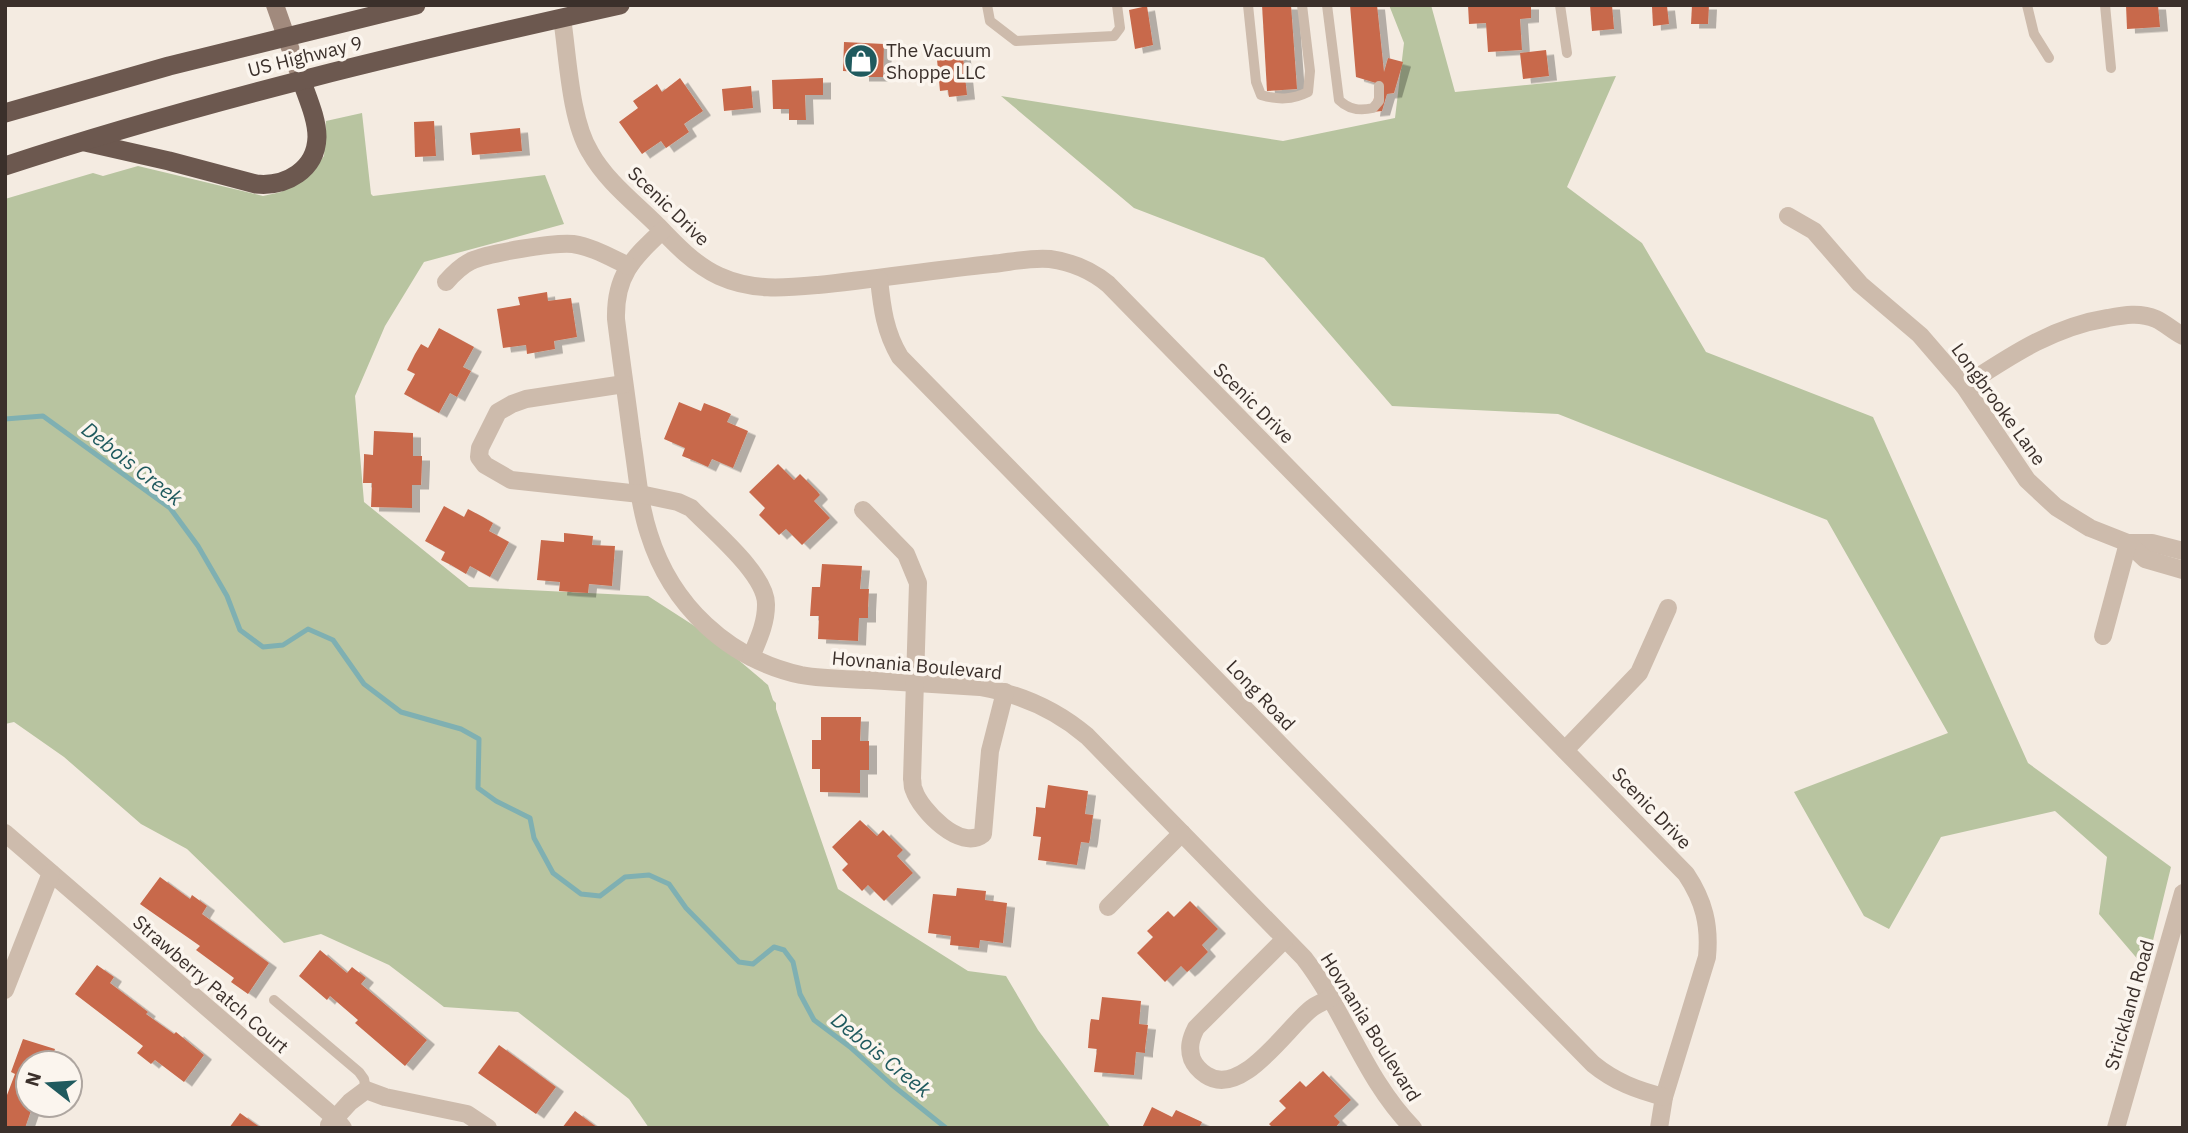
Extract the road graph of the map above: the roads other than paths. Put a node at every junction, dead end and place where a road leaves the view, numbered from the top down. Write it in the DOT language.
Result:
graph roads {
  1 [pos="275,5"];
  2 [pos="416,5"];
  3 [pos="620,5"];
  4 [pos="987,5"];
  5 [pos="1118,5"];
  6 [pos="1248,5"];
  7 [pos="1303,5"];
  8 [pos="1327,5"];
  9 [pos="1560,5"];
  10 [pos="2027,5"];
  11 [pos="2105,5"];
  12 [pos="562,18"];
  13 [pos="286,36"];
  14 [pos="1567,53"];
  15 [pos="2049,58"];
  16 [pos="2111,68"];
  17 [pos="301,79"];
  18 [pos="1379,86"];
  19 [pos="5,113"];
  20 [pos="80,141"];
  21 [pos="5,166"];
  22 [pos="1788,216"];
  23 [pos="662,231"];
  24 [pos="629,267"];
  25 [pos="879,279"];
  26 [pos="446,282"];
  27 [pos="2183,336"];
  28 [pos="624,384"];
  29 [pos="1964,386"];
  30 [pos="640,494"];
  31 [pos="863,510"];
  32 [pos="2128,543"];
  33 [pos="2183,551"];
  34 [pos="2183,570"];
  35 [pos="1668,608"];
  36 [pos="2103,636"];
  37 [pos="751,657"];
  38 [pos="915,683"];
  39 [pos="1005,692"];
  40 [pos="1564,750"];
  41 [pos="1182,833"];
  42 [pos="5,834"];
  43 [pos="51,873"];
  44 [pos="2183,893"];
  45 [pos="1108,907"];
  46 [pos="1285,939"];
  47 [pos="5,990"];
  48 [pos="1331,998"];
  49 [pos="274,1000"];
  50 [pos="366,1090"];
  51 [pos="1664,1097"];
  52 [pos="1403,1124"];
  53 [pos="335,1125"];
  54 [pos="488,1128"];
  55 [pos="1659,1128"];
  56 [pos="2116,1128"];
  1 -- 13 [label="main road"];
  2 -- 13 [label="highway, US Highway 9"];
  3 -- 12 [label="highway, US Highway 9"];
  4 -- 5 [label="lane"];
  6 -- 7 [label="lane"];
  8 -- 18 [label="lane"];
  9 -- 14 [label="lane"];
  10 -- 15 [label="lane"];
  11 -- 16 [label="lane"];
  12 -- 17 [label="highway, US Highway 9"];
  12 -- 23 [label="street, Scenic Drive"];
  13 -- 17 [label="main road"];
  13 -- 19 [label="highway, US Highway 9"];
  17 -- 20 [label="highway, US Highway 9"];
  17 -- 20 [label="highway"];
  20 -- 21 [label="highway, US Highway 9"];
  22 -- 29 [label="street, Longbrooke Lane"];
  23 -- 24 [label="street, Hovnania Boulevard"];
  23 -- 25 [label="street, Scenic Drive"];
  24 -- 26 [label="street"];
  24 -- 28 [label="street, Hovnania Boulevard"];
  25 -- 40 [label="street, Scenic Drive"];
  25 -- 51 [label="street, Long Road"];
  27 -- 29 [label="street"];
  28 -- 30 [label="street, Hovnania Boulevard"];
  28 -- 30 [label="street"];
  29 -- 32 [label="street, Longbrooke Lane"];
  30 -- 37 [label="street, Hovnania Boulevard"];
  30 -- 37 [label="street"];
  31 -- 38 [label="street"];
  32 -- 33 [label="street, Longbrooke Lane"];
  32 -- 34 [label="street, Longbrooke Lane"];
  32 -- 36 [label="street"];
  35 -- 40 [label="street"];
  37 -- 38 [label="street, Hovnania Boulevard"];
  38 -- 39 [label="street, Hovnania Boulevard"];
  38 -- 39 [label="street"];
  39 -- 41 [label="street, Hovnania Boulevard"];
  40 -- 51 [label="street, Scenic Drive"];
  41 -- 45 [label="street"];
  41 -- 46 [label="street, Hovnania Boulevard"];
  42 -- 43 [label="street, Strawberry Patch Court"];
  43 -- 47 [label="street"];
  43 -- 53 [label="street, Strawberry Patch Court"];
  44 -- 56 [label="street, Strickland Road"];
  46 -- 48 [label="street, Hovnania Boulevard"];
  46 -- 48 [label="street"];
  48 -- 52 [label="street, Hovnania Boulevard"];
  49 -- 50 [label="lane"];
  50 -- 53 [label="street"];
  50 -- 54 [label="street"];
  51 -- 55 [label="street, Scenic Drive"];
}
